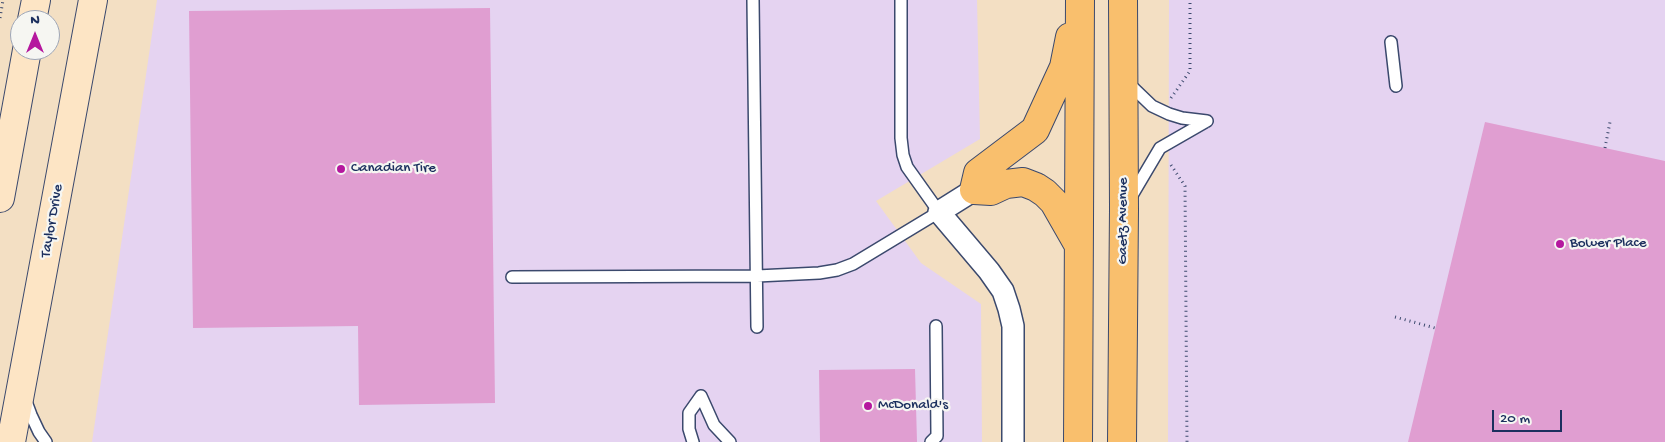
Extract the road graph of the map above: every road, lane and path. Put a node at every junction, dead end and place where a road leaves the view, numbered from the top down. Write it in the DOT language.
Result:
graph roads {
  1 [pos="3,0"];
  2 [pos="94,0"];
  3 [pos="753,0"];
  4 [pos="901,0"];
  5 [pos="1079,0"];
  6 [pos="1123,0"];
  7 [pos="1190,0"];
  8 [pos="0,18"];
  9 [pos="1391,42"];
  10 [pos="25,60"];
  11 [pos="1124,78"];
  12 [pos="1396,86"];
  13 [pos="1169,114"];
  14 [pos="1610,122"];
  15 [pos="1160,148"];
  16 [pos="1605,148"];
  17 [pos="974,190"];
  18 [pos="0,198"];
  19 [pos="1124,209"];
  20 [pos="939,212"];
  21 [pos="1079,245"];
  22 [pos="757,276"];
  23 [pos="512,277"];
  24 [pos="1395,317"];
  25 [pos="936,326"];
  26 [pos="758,328"];
  27 [pos="1435,328"];
  28 [pos="22,388"];
  29 [pos="11,442"];
  30 [pos="46,442"];
  31 [pos="693,442"];
  32 [pos="730,442"];
  33 [pos="931,442"];
  34 [pos="1013,442"];
  35 [pos="1078,442"];
  36 [pos="1122,442"];
  37 [pos="1187,442"];
  1 -- 8 [label="path"];
  2 -- 28 [label="main road, Taylor Drive"];
  3 -- 22 [label="lane"];
  4 -- 20 [label="lane"];
  5 -- 17 [label="main road"];
  5 -- 21 [label="main road"];
  6 -- 11 [label="main road, Gaetz Avenue"];
  7 -- 13 [label="path"];
  9 -- 12 [label="lane"];
  10 -- 18 [label="main road"];
  11 -- 13 [label="lane"];
  11 -- 19 [label="main road, Gaetz Avenue"];
  13 -- 15 [label="lane"];
  14 -- 16 [label="path"];
  15 -- 19 [label="lane"];
  15 -- 37 [label="path"];
  17 -- 20 [label="street"];
  17 -- 21 [label="main road"];
  19 -- 36 [label="main road, Gaetz Avenue"];
  20 -- 22 [label="lane"];
  20 -- 34 [label="street"];
  21 -- 35 [label="main road"];
  22 -- 23 [label="lane"];
  22 -- 26 [label="lane"];
  24 -- 27 [label="path"];
  25 -- 33 [label="lane"];
  28 -- 29 [label="main road, Taylor Drive"];
  28 -- 30 [label="lane"];
  31 -- 32 [label="lane"];
}
